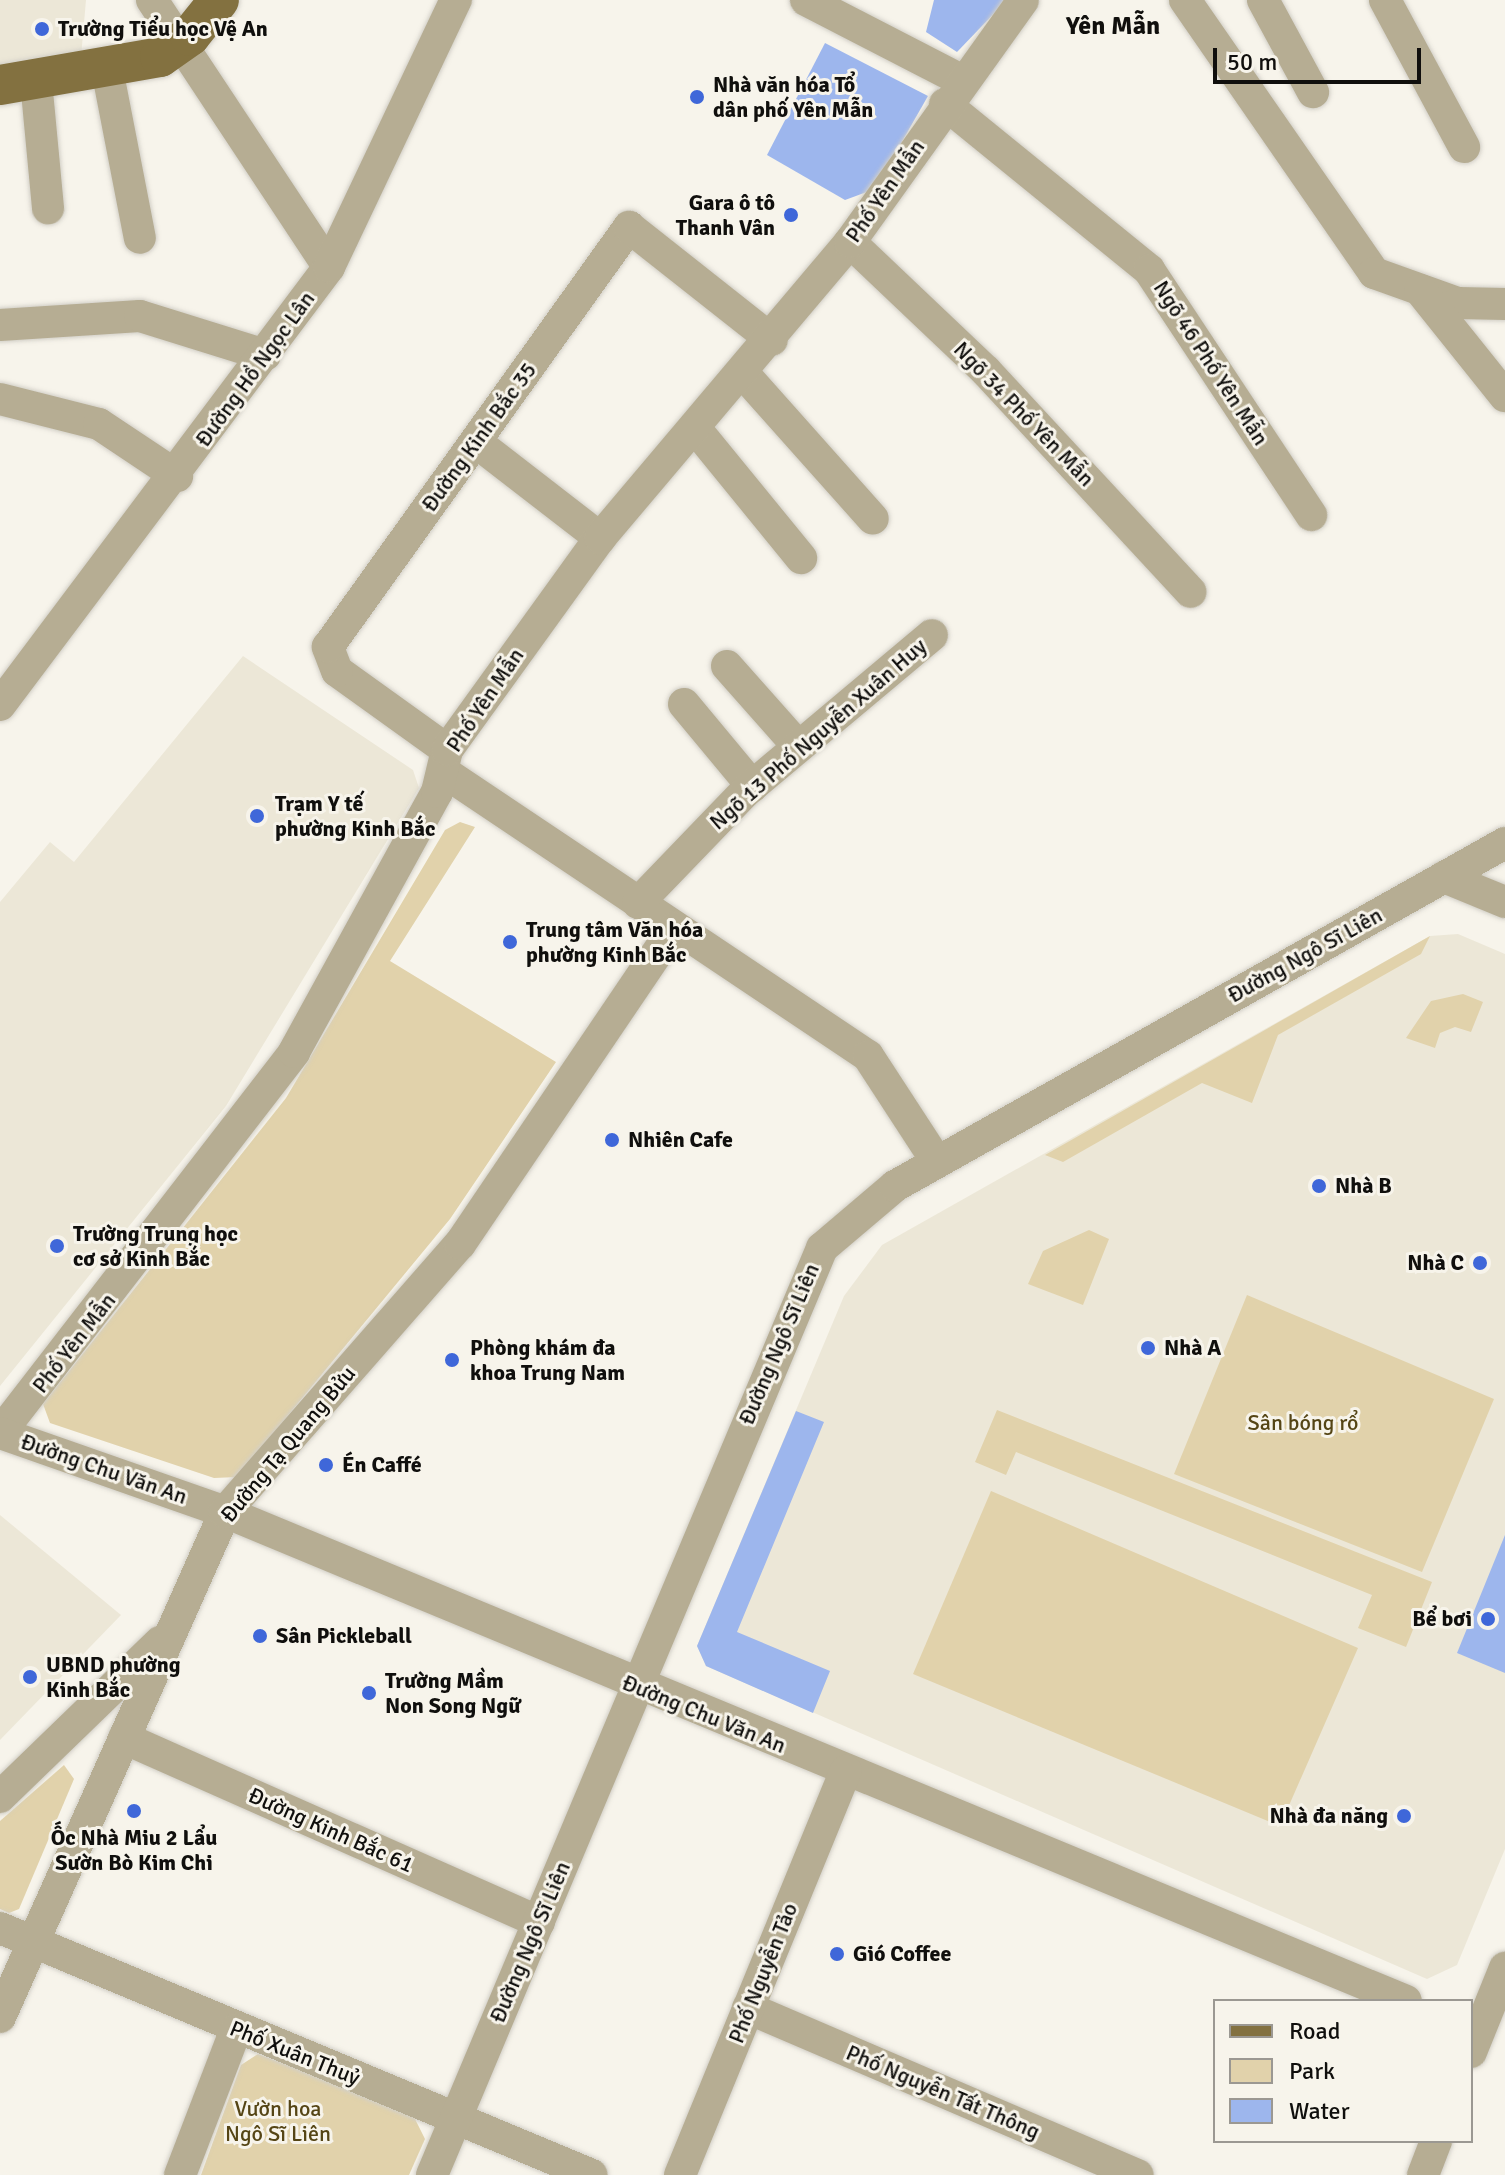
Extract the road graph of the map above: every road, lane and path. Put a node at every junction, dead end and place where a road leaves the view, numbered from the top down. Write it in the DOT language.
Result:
graph roads {
  1 [pos="152,0"];
  2 [pos="219,0"];
  3 [pos="456,0"];
  4 [pos="806,0"];
  5 [pos="1023,0"];
  6 [pos="1185,0"];
  7 [pos="1263,0"];
  8 [pos="1385,0"];
  9 [pos="183,43"];
  10 [pos="107,69"];
  11 [pos="18,83"];
  12 [pos="1313,92"];
  13 [pos="954,93"];
  14 [pos="1464,147"];
  15 [pos="48,208"];
  16 [pos="140,238"];
  17 [pos="850,242"];
  18 [pos="329,267"];
  19 [pos="1420,290"];
  20 [pos="1505,304"];
  21 [pos="0,325"];
  22 [pos="772,340"];
  23 [pos="265,355"];
  24 [pos="743,373"];
  25 [pos="1505,396"];
  26 [pos="0,399"];
  27 [pos="695,428"];
  28 [pos="476,442"];
  29 [pos="177,476"];
  30 [pos="1311,515"];
  31 [pos="873,519"];
  32 [pos="600,538"];
  33 [pos="801,558"];
  34 [pos="1191,592"];
  35 [pos="932,635"];
  36 [pos="727,666"];
  37 [pos="684,704"];
  38 [pos="0,705"];
  39 [pos="798,746"];
  40 [pos="446,761"];
  41 [pos="752,786"];
  42 [pos="1505,843"];
  43 [pos="1444,877"];
  44 [pos="1505,902"];
  45 [pos="638,903"];
  46 [pos="674,928"];
  47 [pos="937,1162"];
  48 [pos="0,1433"];
  49 [pos="225,1512"];
  50 [pos="171,1631"];
  51 [pos="639,1687"];
  52 [pos="124,1738"];
  53 [pos="846,1771"];
  54 [pos="0,1797"];
  55 [pos="539,1922"];
  56 [pos="0,1928"];
  57 [pos="32,1944"];
  58 [pos="1505,1968"];
  59 [pos="1401,1999"];
  60 [pos="748,2008"];
  61 [pos="0,2017"];
  62 [pos="236,2029"];
  63 [pos="1481,2040"];
  64 [pos="455,2118"];
  65 [pos="1435,2143"];
  66 [pos="180,2175"];
  67 [pos="432,2175"];
  68 [pos="592,2175"];
  69 [pos="680,2175"];
  70 [pos="1138,2175"];
  71 [pos="1423,2175"];
  1 -- 9 [label="street"];
  2 -- 9 [label="main road"];
  3 -- 18 [label="street, Đường Hồ Ngọc Lân"];
  4 -- 13 [label="street, Ngõ 46 Phố Yên Mẫn"];
  5 -- 13 [label="street, Phố Yên Mẫn"];
  6 -- 19 [label="street"];
  7 -- 12 [label="street"];
  8 -- 14 [label="street"];
  9 -- 10 [label="main road"];
  9 -- 18 [label="street"];
  10 -- 11 [label="main road"];
  10 -- 16 [label="street"];
  11 -- 15 [label="street"];
  13 -- 17 [label="street, Phố Yên Mẫn"];
  13 -- 30 [label="street, Ngõ 46 Phố Yên Mẫn"];
  17 -- 22 [label="street, Phố Yên Mẫn"];
  17 -- 34 [label="street, Ngõ 34 Phố Yên Mẫn"];
  18 -- 23 [label="street, Đường Hồ Ngọc Lân"];
  19 -- 20 [label="street"];
  19 -- 25 [label="street"];
  21 -- 23 [label="street"];
  22 -- 24 [label="street, Phố Yên Mẫn"];
  22 -- 28 [label="street, Đường Kinh Bắc 35"];
  23 -- 29 [label="street, Đường Hồ Ngọc Lân"];
  24 -- 27 [label="street, Phố Yên Mẫn"];
  24 -- 31 [label="street"];
  26 -- 29 [label="street"];
  27 -- 32 [label="street, Phố Yên Mẫn"];
  27 -- 33 [label="street"];
  28 -- 32 [label="street"];
  28 -- 40 [label="street, Đường Kinh Bắc 35"];
  29 -- 38 [label="street, Đường Hồ Ngọc Lân"];
  32 -- 40 [label="street, Phố Yên Mẫn"];
  35 -- 39 [label="street, Ngõ 13 Phố Nguyễn Xuân Huy"];
  36 -- 39 [label="street"];
  37 -- 41 [label="street"];
  39 -- 41 [label="street, Ngõ 13 Phố Nguyễn Xuân Huy"];
  40 -- 45 [label="street"];
  40 -- 48 [label="street, Phố Yên Mẫn"];
  41 -- 45 [label="street, Ngõ 13 Phố Nguyễn Xuân Huy"];
  42 -- 43 [label="street, Đường Ngô Sĩ Liên"];
  43 -- 44 [label="street"];
  43 -- 47 [label="street, Đường Ngô Sĩ Liên"];
  45 -- 46 [label="street"];
  46 -- 47 [label="street"];
  46 -- 49 [label="street, Đường Tạ Quang Bửu"];
  47 -- 51 [label="street, Đường Ngô Sĩ Liên"];
  48 -- 49 [label="street, Đường Chu Văn An"];
  49 -- 50 [label="street, Đường Tạ Quang Bửu"];
  49 -- 51 [label="street, Đường Chu Văn An"];
  50 -- 52 [label="street, Đường Tạ Quang Bửu"];
  50 -- 54 [label="street"];
  51 -- 53 [label="street, Đường Chu Văn An"];
  51 -- 55 [label="street, Đường Ngô Sĩ Liên"];
  52 -- 55 [label="street, Đường Kinh Bắc 61"];
  52 -- 57 [label="street, Đường Tạ Quang Bửu"];
  53 -- 59 [label="street, Đường Chu Văn An"];
  53 -- 60 [label="street, Phố Nguyễn Tảo"];
  55 -- 64 [label="street, Đường Ngô Sĩ Liên"];
  56 -- 57 [label="street, Phố Xuân Thuỷ"];
  57 -- 61 [label="street, Đường Tạ Quang Bửu"];
  57 -- 62 [label="street, Phố Xuân Thuỷ"];
  58 -- 63 [label="street"];
  60 -- 69 [label="street, Phố Nguyễn Tảo"];
  60 -- 70 [label="street, Phố Nguyễn Tất Thông"];
  62 -- 64 [label="street, Phố Xuân Thuỷ"];
  62 -- 66 [label="street"];
  64 -- 67 [label="street, Đường Ngô Sĩ Liên"];
  64 -- 68 [label="street, Phố Xuân Thuỷ"];
  65 -- 71 [label="street"];
}
